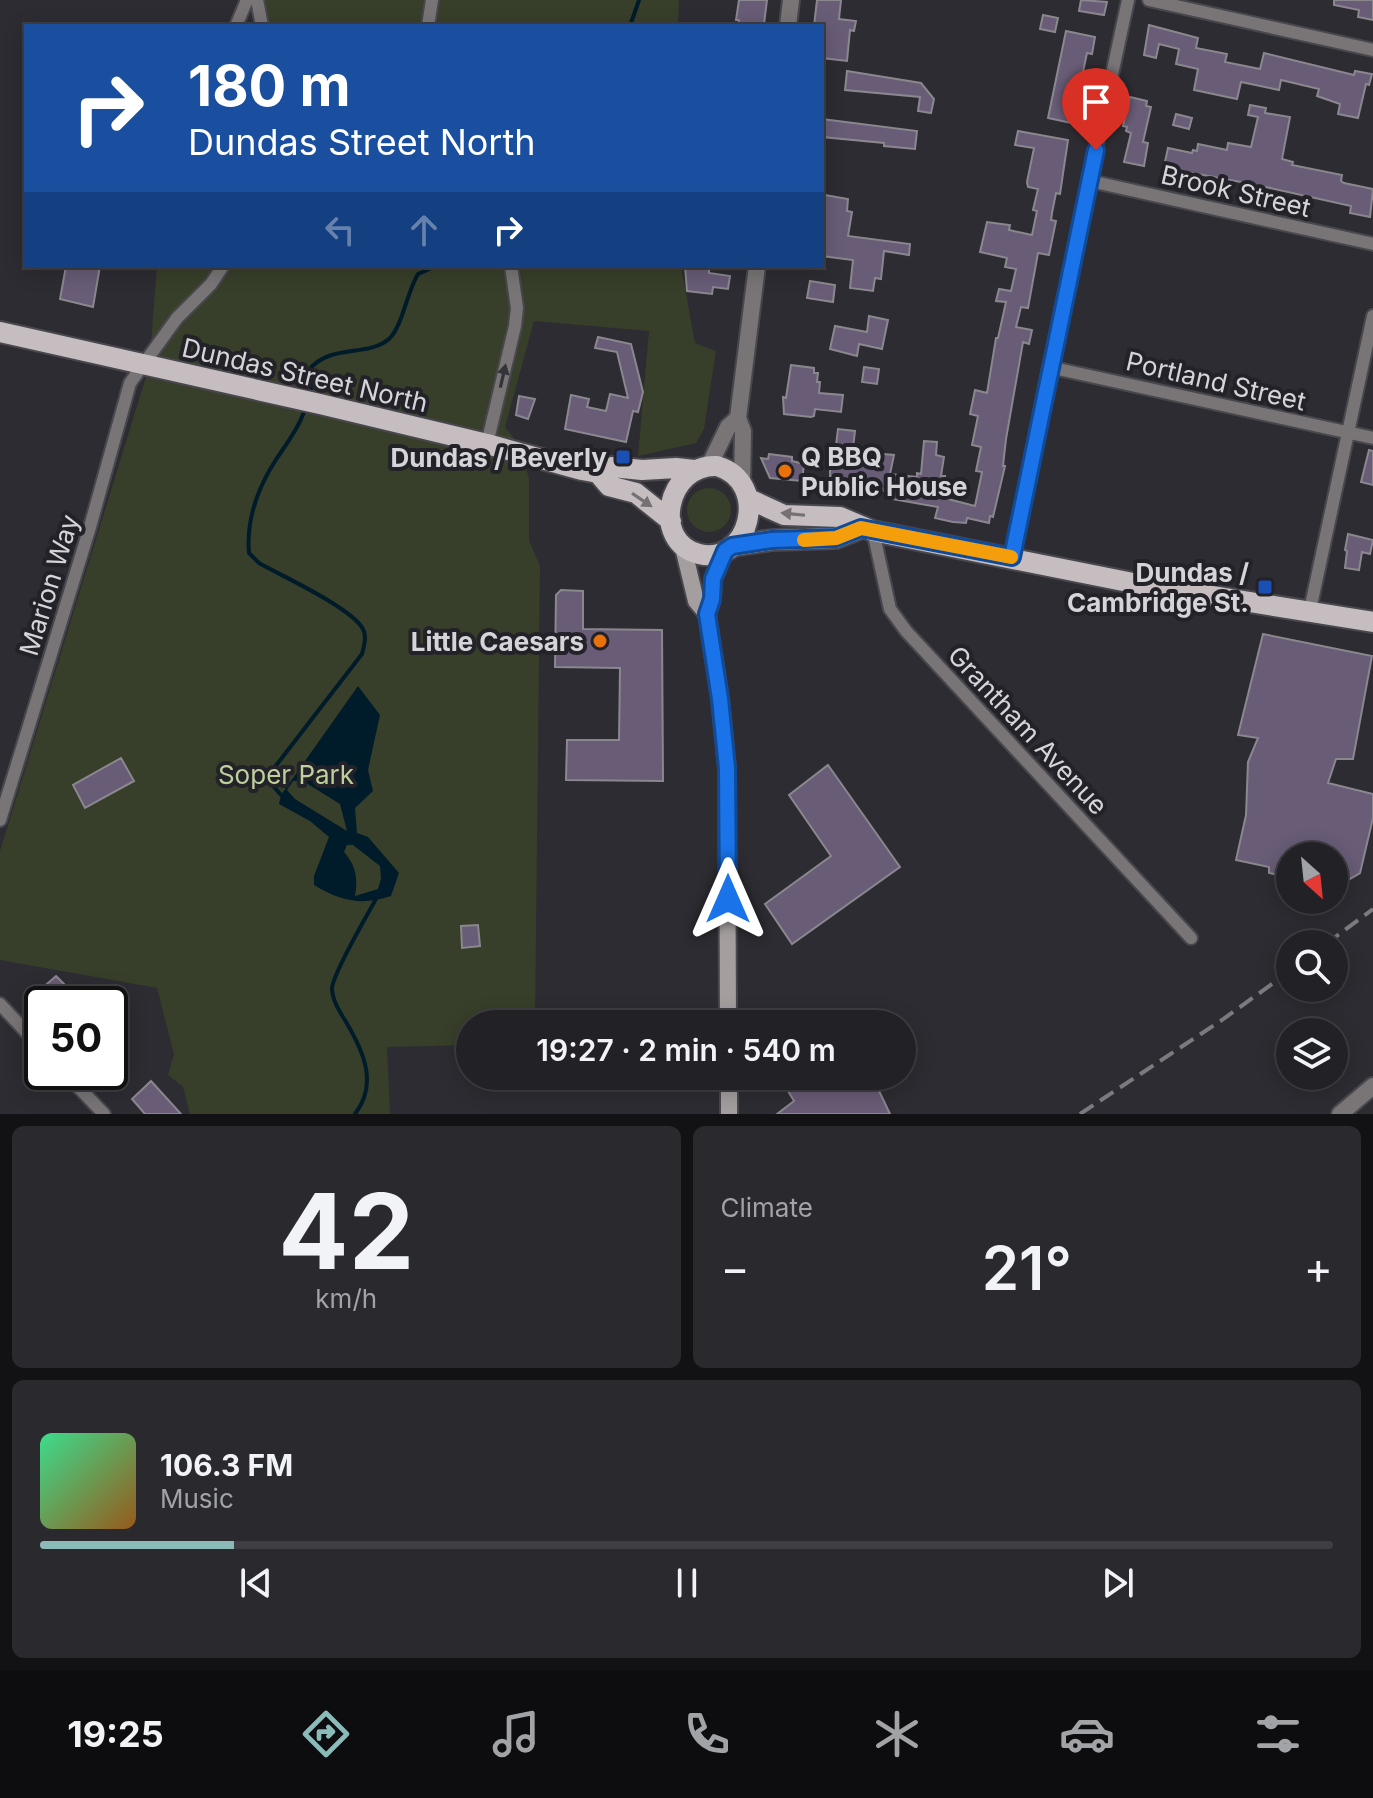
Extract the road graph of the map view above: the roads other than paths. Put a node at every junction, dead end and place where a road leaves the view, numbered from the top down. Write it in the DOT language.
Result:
graph roads {
  1 [pos="247,0"];
  2 [pos="257,0"];
  3 [pos="432,0"];
  4 [pos="791,0"];
  5 [pos="1128,0"];
  6 [pos="1149,0"];
  7 [pos="237,24"];
  8 [pos="262,24"];
  9 [pos="428,24"];
  10 [pos="788,24"];
  11 [pos="1373,50"];
  12 [pos="1090,181"];
  13 [pos="1373,244"];
  14 [pos="222,268"];
  15 [pos="511,268"];
  16 [pos="757,268"];
  17 [pos="1373,316"];
  18 [pos="0,332"];
  19 [pos="144,364"];
  20 [pos="1049,367"];
  21 [pos="738,418"];
  22 [pos="1347,433"];
  23 [pos="1373,438"];
  24 [pos="487,444"];
  25 [pos="702,468"];
  26 [pos="598,473"];
  27 [pos="746,492"];
  28 [pos="671,521"];
  29 [pos="867,529"];
  30 [pos="682,543"];
  31 [pos="729,548"];
  32 [pos="1012,557"];
  33 [pos="1310,610"];
  34 [pos="707,614"];
  35 [pos="1373,622"];
  36 [pos="0,820"];
  37 [pos="1191,938"];
  38 [pos="0,1004"];
  39 [pos="728,1010"];
  40 [pos="24,1030"];
  41 [pos="1373,1086"];
  42 [pos="81,1090"];
  43 [pos="729,1090"];
  44 [pos="104,1114"];
  45 [pos="729,1114"];
  46 [pos="1340,1114"];
  1 -- 7 [label="street"];
  2 -- 8 [label="street"];
  3 -- 9 [label="street"];
  4 -- 10 [label="street"];
  5 -- 12 [label="street"];
  6 -- 11 [label="street"];
  12 -- 13 [label="street, Brook Street"];
  12 -- 20 [label="street"];
  14 -- 19 [label="street, Marion Way"];
  24 -- 15 [label="street, one-way"];
  16 -- 21 [label="street"];
  17 -- 22 [label="street"];
  18 -- 19 [label="main road, Dundas Street North"];
  19 -- 24 [label="main road, Dundas Street North"];
  19 -- 36 [label="street, Marion Way"];
  20 -- 22 [label="street, Portland Street"];
  20 -- 32 [label="street"];
  21 -- 25 [label="street"];
  21 -- 27 [label="street"];
  22 -- 23 [label="street, Portland Street"];
  22 -- 33 [label="street"];
  24 -- 26 [label="main road, Dundas Street North"];
  25 -- 26 [label="main road, Dundas Street North"];
  25 -- 27 [label="main road"];
  25 -- 28 [label="main road"];
  26 -- 28 [label="main road, Dundas Street North, one-way"];
  29 -- 27 [label="main road, one-way"];
  27 -- 31 [label="main road"];
  28 -- 30 [label="main road"];
  29 -- 31 [label="main road"];
  29 -- 32 [label="main road"];
  29 -- 37 [label="street, Grantham Avenue"];
  30 -- 31 [label="main road"];
  30 -- 34 [label="main road"];
  31 -- 34 [label="main road"];
  32 -- 33 [label="main road"];
  33 -- 35 [label="main road"];
  34 -- 39 [label="main road"];
  38 -- 40 [label="street"];
  41 -- 46 [label="street"];
  42 -- 44 [label="street"];
  43 -- 45 [label="main road"];
}
